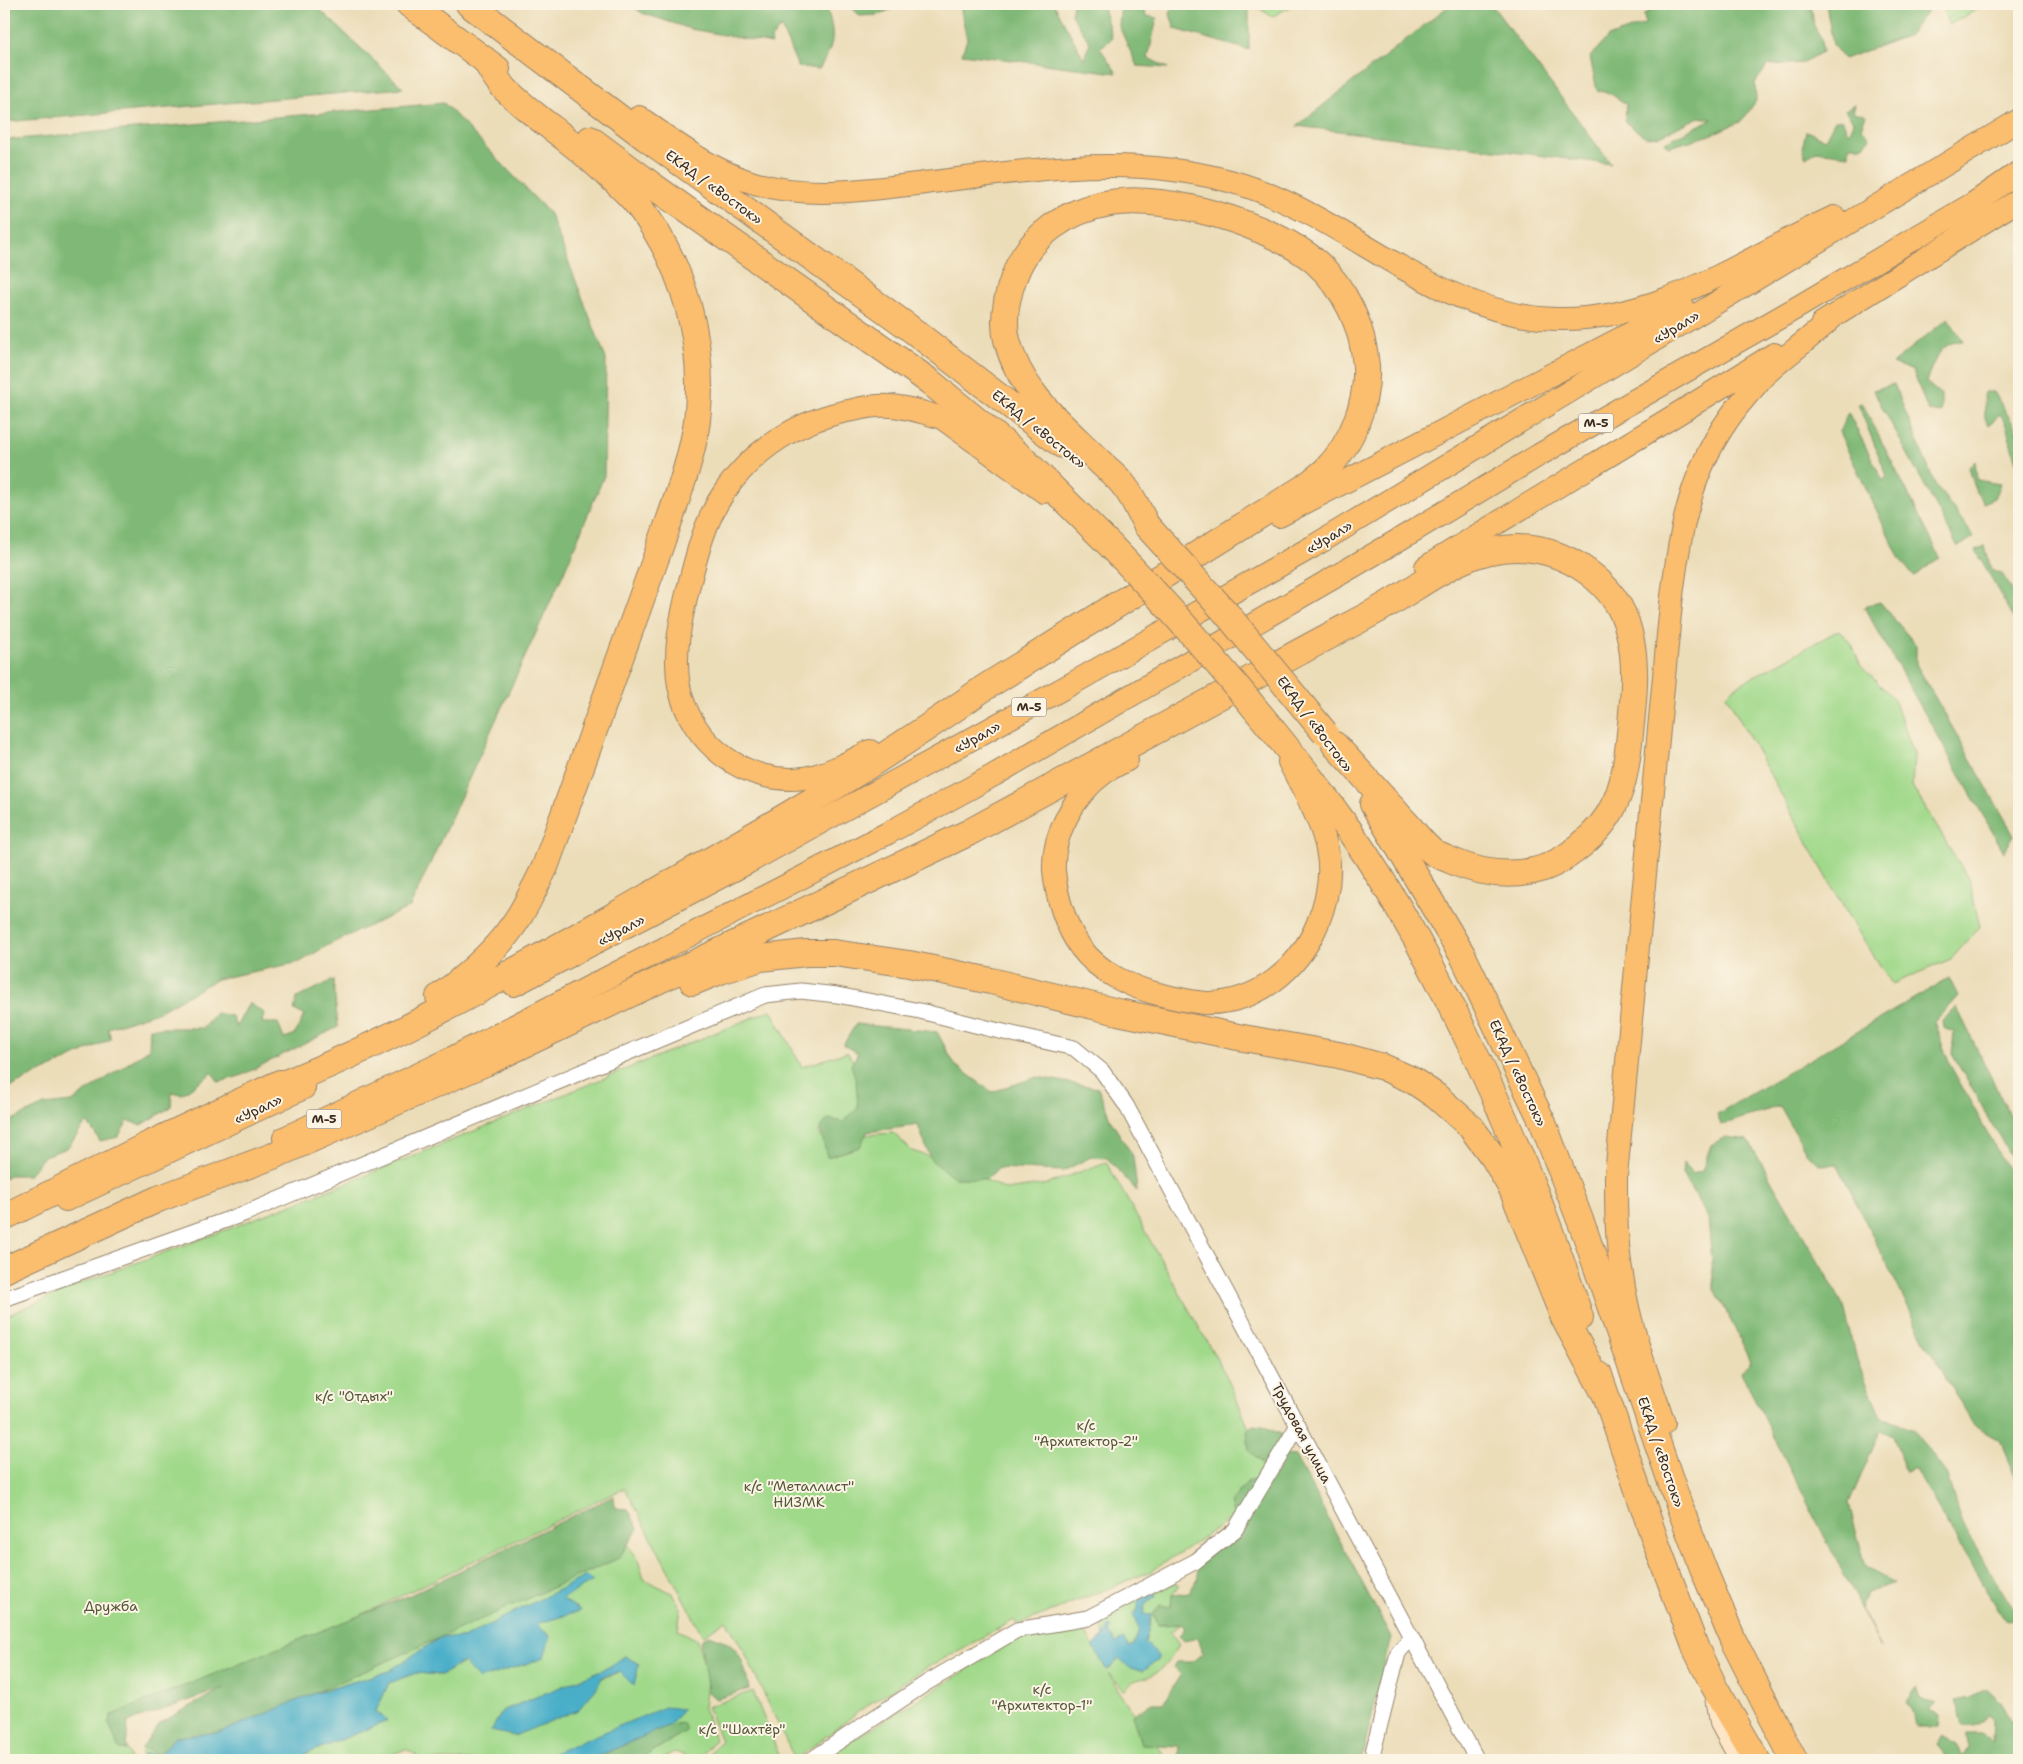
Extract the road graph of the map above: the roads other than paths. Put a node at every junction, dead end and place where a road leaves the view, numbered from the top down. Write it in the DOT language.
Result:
graph roads {
  1 [pos="409,4"];
  2 [pos="469,4"];
  3 [pos="484,59"];
  4 [pos="571,80"];
  5 [pos="2019,118"];
  6 [pos="2019,172"];
  7 [pos="1874,199"];
  8 [pos="2019,200"];
  9 [pos="1835,315"];
  10 [pos="1147,526"];
  11 [pos="1103,537"];
  12 [pos="1174,570"];
  13 [pos="1307,647"];
  14 [pos="1260,674"];
  15 [pos="984,688"];
  16 [pos="1271,728"];
  17 [pos="1330,739"];
  18 [pos="486,1063"];
  19 [pos="266,1091"];
  20 [pos="204,1181"];
  21 [pos="4,1217"];
  22 [pos="4,1230"];
  23 [pos="4,1270"];
  24 [pos="4,1299"];
  25 [pos="1604,1392"];
  26 [pos="1298,1426"];
  27 [pos="1679,1505"];
  28 [pos="1411,1637"];
  29 [pos="1714,1686"];
  30 [pos="811,1760"];
  31 [pos="1371,1760"];
  32 [pos="1477,1760"];
  33 [pos="1740,1760"];
  34 [pos="1757,1760"];
  35 [pos="1794,1760"];
  1 -- 3 [label="highway"];
  2 -- 4 [label="highway, ЕКАД / «Восток»"];
  3 -- 11 [label="highway"];
  3 -- 19 [label="highway"];
  4 -- 7 [label="main road"];
  4 -- 10 [label="highway, ЕКАД / «Восток»"];
  5 -- 7 [label="main road"];
  5 -- 22 [label="main road, «Урал» / М-5"];
  6 -- 20 [label="main road, М-5"];
  7 -- 12 [label="main road"];
  8 -- 9 [label="main road"];
  9 -- 13 [label="main road"];
  9 -- 27 [label="main road"];
  10 -- 12 [label="highway"];
  10 -- 17 [label="highway, ЕКАД / «Восток», bridge"];
  11 -- 15 [label="main road"];
  11 -- 16 [label="highway, bridge"];
  12 -- 15 [label="highway"];
  13 -- 14 [label="highway"];
  13 -- 17 [label="highway"];
  14 -- 16 [label="main road"];
  14 -- 18 [label="highway"];
  15 -- 19 [label="highway"];
  16 -- 25 [label="highway"];
  17 -- 27 [label="highway, ЕКАД / «Восток»"];
  18 -- 20 [label="highway"];
  18 -- 25 [label="highway"];
  19 -- 21 [label="highway"];
  20 -- 23 [label="highway, М-5"];
  24 -- 26 [label="street, Трудовая улица"];
  25 -- 29 [label="highway"];
  26 -- 28 [label="street, Трудовая улица"];
  26 -- 30 [label="street"];
  27 -- 35 [label="highway, ЕКАД / «Восток»"];
  28 -- 31 [label="street"];
  28 -- 32 [label="street, Трудовая улица"];
  29 -- 33 [label="main road"];
  29 -- 34 [label="highway"];
}
